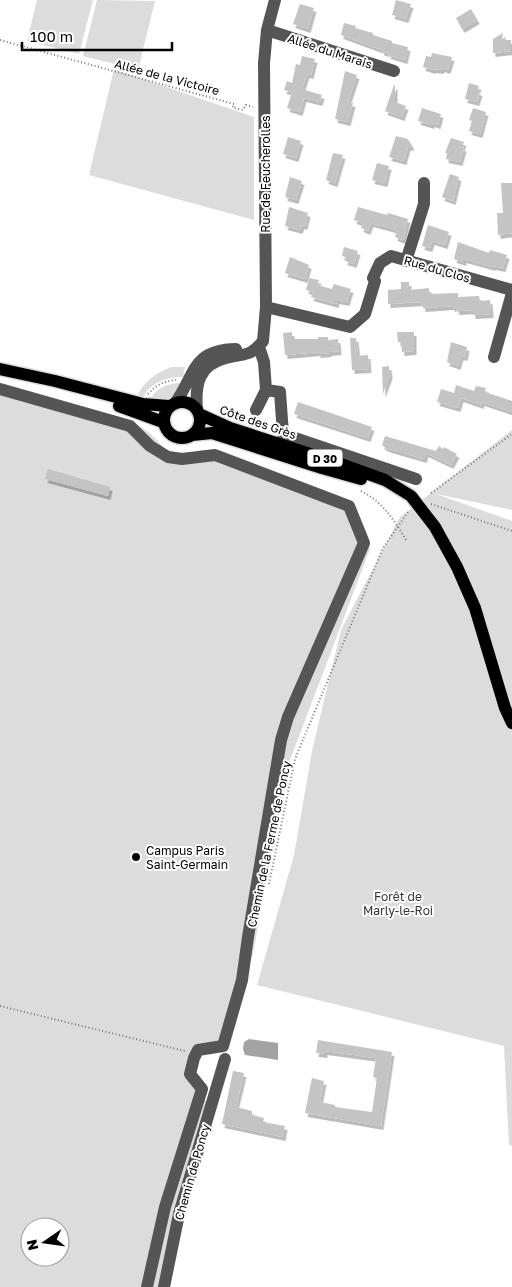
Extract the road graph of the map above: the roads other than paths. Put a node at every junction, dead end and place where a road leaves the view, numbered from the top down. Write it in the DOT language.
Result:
graph roads {
  1 [pos="275,0"];
  2 [pos="267,30"];
  3 [pos="394,71"];
  4 [pos="424,183"];
  5 [pos="406,261"];
  6 [pos="512,292"];
  7 [pos="266,307"];
  8 [pos="257,347"];
  9 [pos="494,356"];
  10 [pos="0,369"];
  11 [pos="0,389"];
  12 [pos="266,390"];
  13 [pos="173,404"];
  14 [pos="256,410"];
  15 [pos="198,412"];
  16 [pos="163,422"];
  17 [pos="192,435"];
  18 [pos="416,480"];
  19 [pos="435,527"];
  20 [pos="512,723"];
  21 [pos="225,1058"];
  22 [pos="147,1287"];
  23 [pos="164,1287"];
  1 -- 2 [label="street, Rue de Feucherolles"];
  2 -- 3 [label="street, Allée du Marais"];
  2 -- 7 [label="street, Rue de Feucherolles"];
  4 -- 5 [label="street"];
  5 -- 6 [label="street, Rue du Clos"];
  5 -- 7 [label="street, Rue du Clos"];
  6 -- 9 [label="street, Rue du Clos"];
  7 -- 8 [label="street, Rue de Feucherolles"];
  8 -- 12 [label="street, Rue de Feucherolles"];
  8 -- 13 [label="street"];
  8 -- 15 [label="street"];
  10 -- 13 [label="main road"];
  10 -- 16 [label="main road"];
  11 -- 22 [label="street"];
  12 -- 14 [label="street"];
  12 -- 18 [label="street"];
  13 -- 15 [label="main road"];
  13 -- 16 [label="main road"];
  15 -- 17 [label="main road"];
  15 -- 19 [label="main road, Côte des Grès / D 30"];
  16 -- 17 [label="main road"];
  17 -- 19 [label="main road, Côte des Grès / D 30"];
  19 -- 20 [label="main road, Côte des Grès / D 30"];
  21 -- 23 [label="street, Chemin de Poncy"];
}
